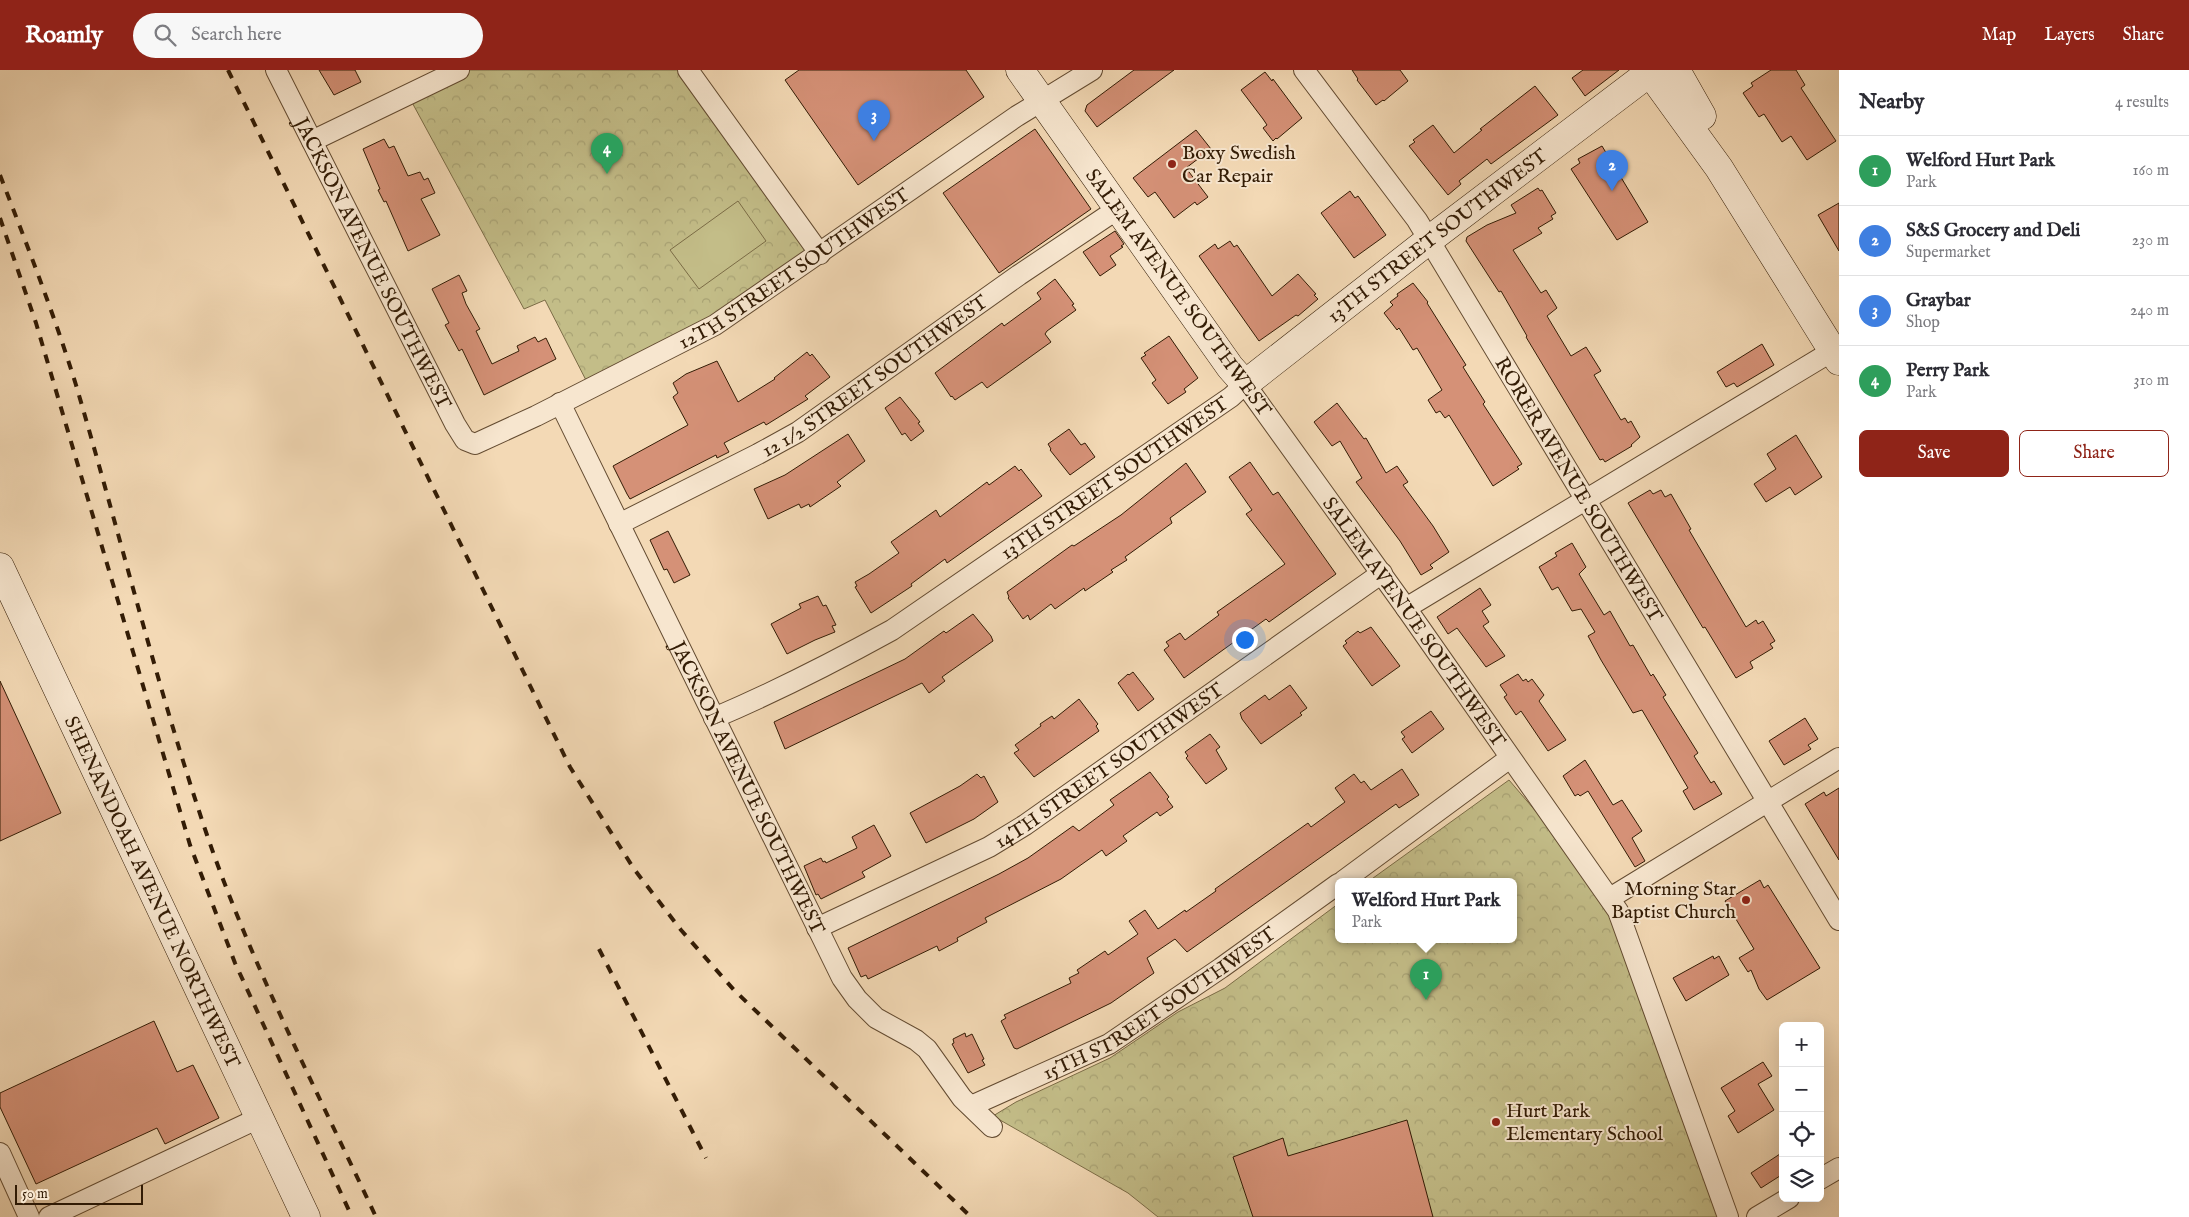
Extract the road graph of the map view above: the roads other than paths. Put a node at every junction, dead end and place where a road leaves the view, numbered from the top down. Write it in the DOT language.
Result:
graph roads {
  1 [pos="276,70"];
  2 [pos="459,70"];
  3 [pos="688,70"];
  4 [pos="1020,70"];
  5 [pos="1092,70"];
  6 [pos="1304,70"];
  7 [pos="1657,71"];
  8 [pos="1042,102"];
  9 [pos="312,141"];
  10 [pos="1118,208"];
  11 [pos="1429,240"];
  12 [pos="820,254"];
  13 [pos="1837,353"];
  14 [pos="1245,384"];
  15 [pos="560,404"];
  16 [pos="480,442"];
  17 [pos="1585,500"];
  18 [pos="619,524"];
  19 [pos="0,567"];
  20 [pos="1382,573"];
  21 [pos="1406,608"];
  22 [pos="714,718"];
  23 [pos="1510,758"];
  24 [pos="1839,758"];
  25 [pos="1768,801"];
  26 [pos="1347,878"];
  27 [pos="1335,886"];
  28 [pos="1610,898"];
  29 [pos="1839,920"];
  30 [pos="817,928"];
  31 [pos="971,1106"];
  32 [pos="259,1118"];
  33 [pos="992,1126"];
  34 [pos="0,1153"];
  35 [pos="1839,1168"];
  36 [pos="1824,1177"];
  37 [pos="1782,1202"];
  38 [pos="29,1217"];
  39 [pos="49,1217"];
  40 [pos="306,1217"];
  41 [pos="1728,1217"];
  42 [pos="1757,1217"];
  1 -- 9 [label="street, JACKSON AVENUE SOUTHWEST"];
  2 -- 9 [label="street"];
  3 -- 12 [label="street"];
  4 -- 8 [label="street, SALEM AVENUE SOUTHWEST"];
  5 -- 8 [label="street, 12TH STREET SOUTHWEST"];
  6 -- 11 [label="street, RORER AVENUE SOUTHWEST"];
  7 -- 11 [label="street, 13TH STREET SOUTHWEST"];
  7 -- 13 [label="street"];
  8 -- 10 [label="street, SALEM AVENUE SOUTHWEST"];
  8 -- 12 [label="street, 12TH STREET SOUTHWEST"];
  9 -- 16 [label="street, JACKSON AVENUE SOUTHWEST"];
  10 -- 14 [label="street, SALEM AVENUE SOUTHWEST"];
  10 -- 18 [label="street, 12 1/2 STREET SOUTHWEST"];
  11 -- 14 [label="street, 13TH STREET SOUTHWEST"];
  11 -- 17 [label="street, RORER AVENUE SOUTHWEST"];
  12 -- 15 [label="street, 12TH STREET SOUTHWEST"];
  13 -- 17 [label="street"];
  14 -- 20 [label="street, SALEM AVENUE SOUTHWEST"];
  14 -- 22 [label="street, 13TH STREET SOUTHWEST"];
  15 -- 16 [label="street, 12TH STREET SOUTHWEST"];
  15 -- 18 [label="street, JACKSON AVENUE SOUTHWEST"];
  17 -- 21 [label="street"];
  17 -- 25 [label="street, RORER AVENUE SOUTHWEST"];
  18 -- 22 [label="street, JACKSON AVENUE SOUTHWEST"];
  19 -- 32 [label="street, SHENANDOAH AVENUE NORTHWEST"];
  20 -- 21 [label="street, SALEM AVENUE SOUTHWEST"];
  20 -- 30 [label="street, 14TH STREET SOUTHWEST"];
  21 -- 23 [label="street, SALEM AVENUE SOUTHWEST"];
  22 -- 30 [label="street, JACKSON AVENUE SOUTHWEST"];
  23 -- 26 [label="street"];
  23 -- 28 [label="street, SALEM AVENUE SOUTHWEST"];
  24 -- 25 [label="street"];
  25 -- 28 [label="street"];
  25 -- 29 [label="street, RORER AVENUE SOUTHWEST"];
  27 -- 31 [label="street, 15TH STREET SOUTHWEST"];
  28 -- 41 [label="street, SALEM AVENUE SOUTHWEST"];
  30 -- 31 [label="street, JACKSON AVENUE SOUTHWEST"];
  31 -- 33 [label="street, JACKSON AVENUE SOUTHWEST"];
  32 -- 39 [label="street"];
  32 -- 40 [label="street, SHENANDOAH AVENUE NORTHWEST"];
  34 -- 38 [label="street"];
  35 -- 36 [label="street"];
  37 -- 42 [label="street"];
}
